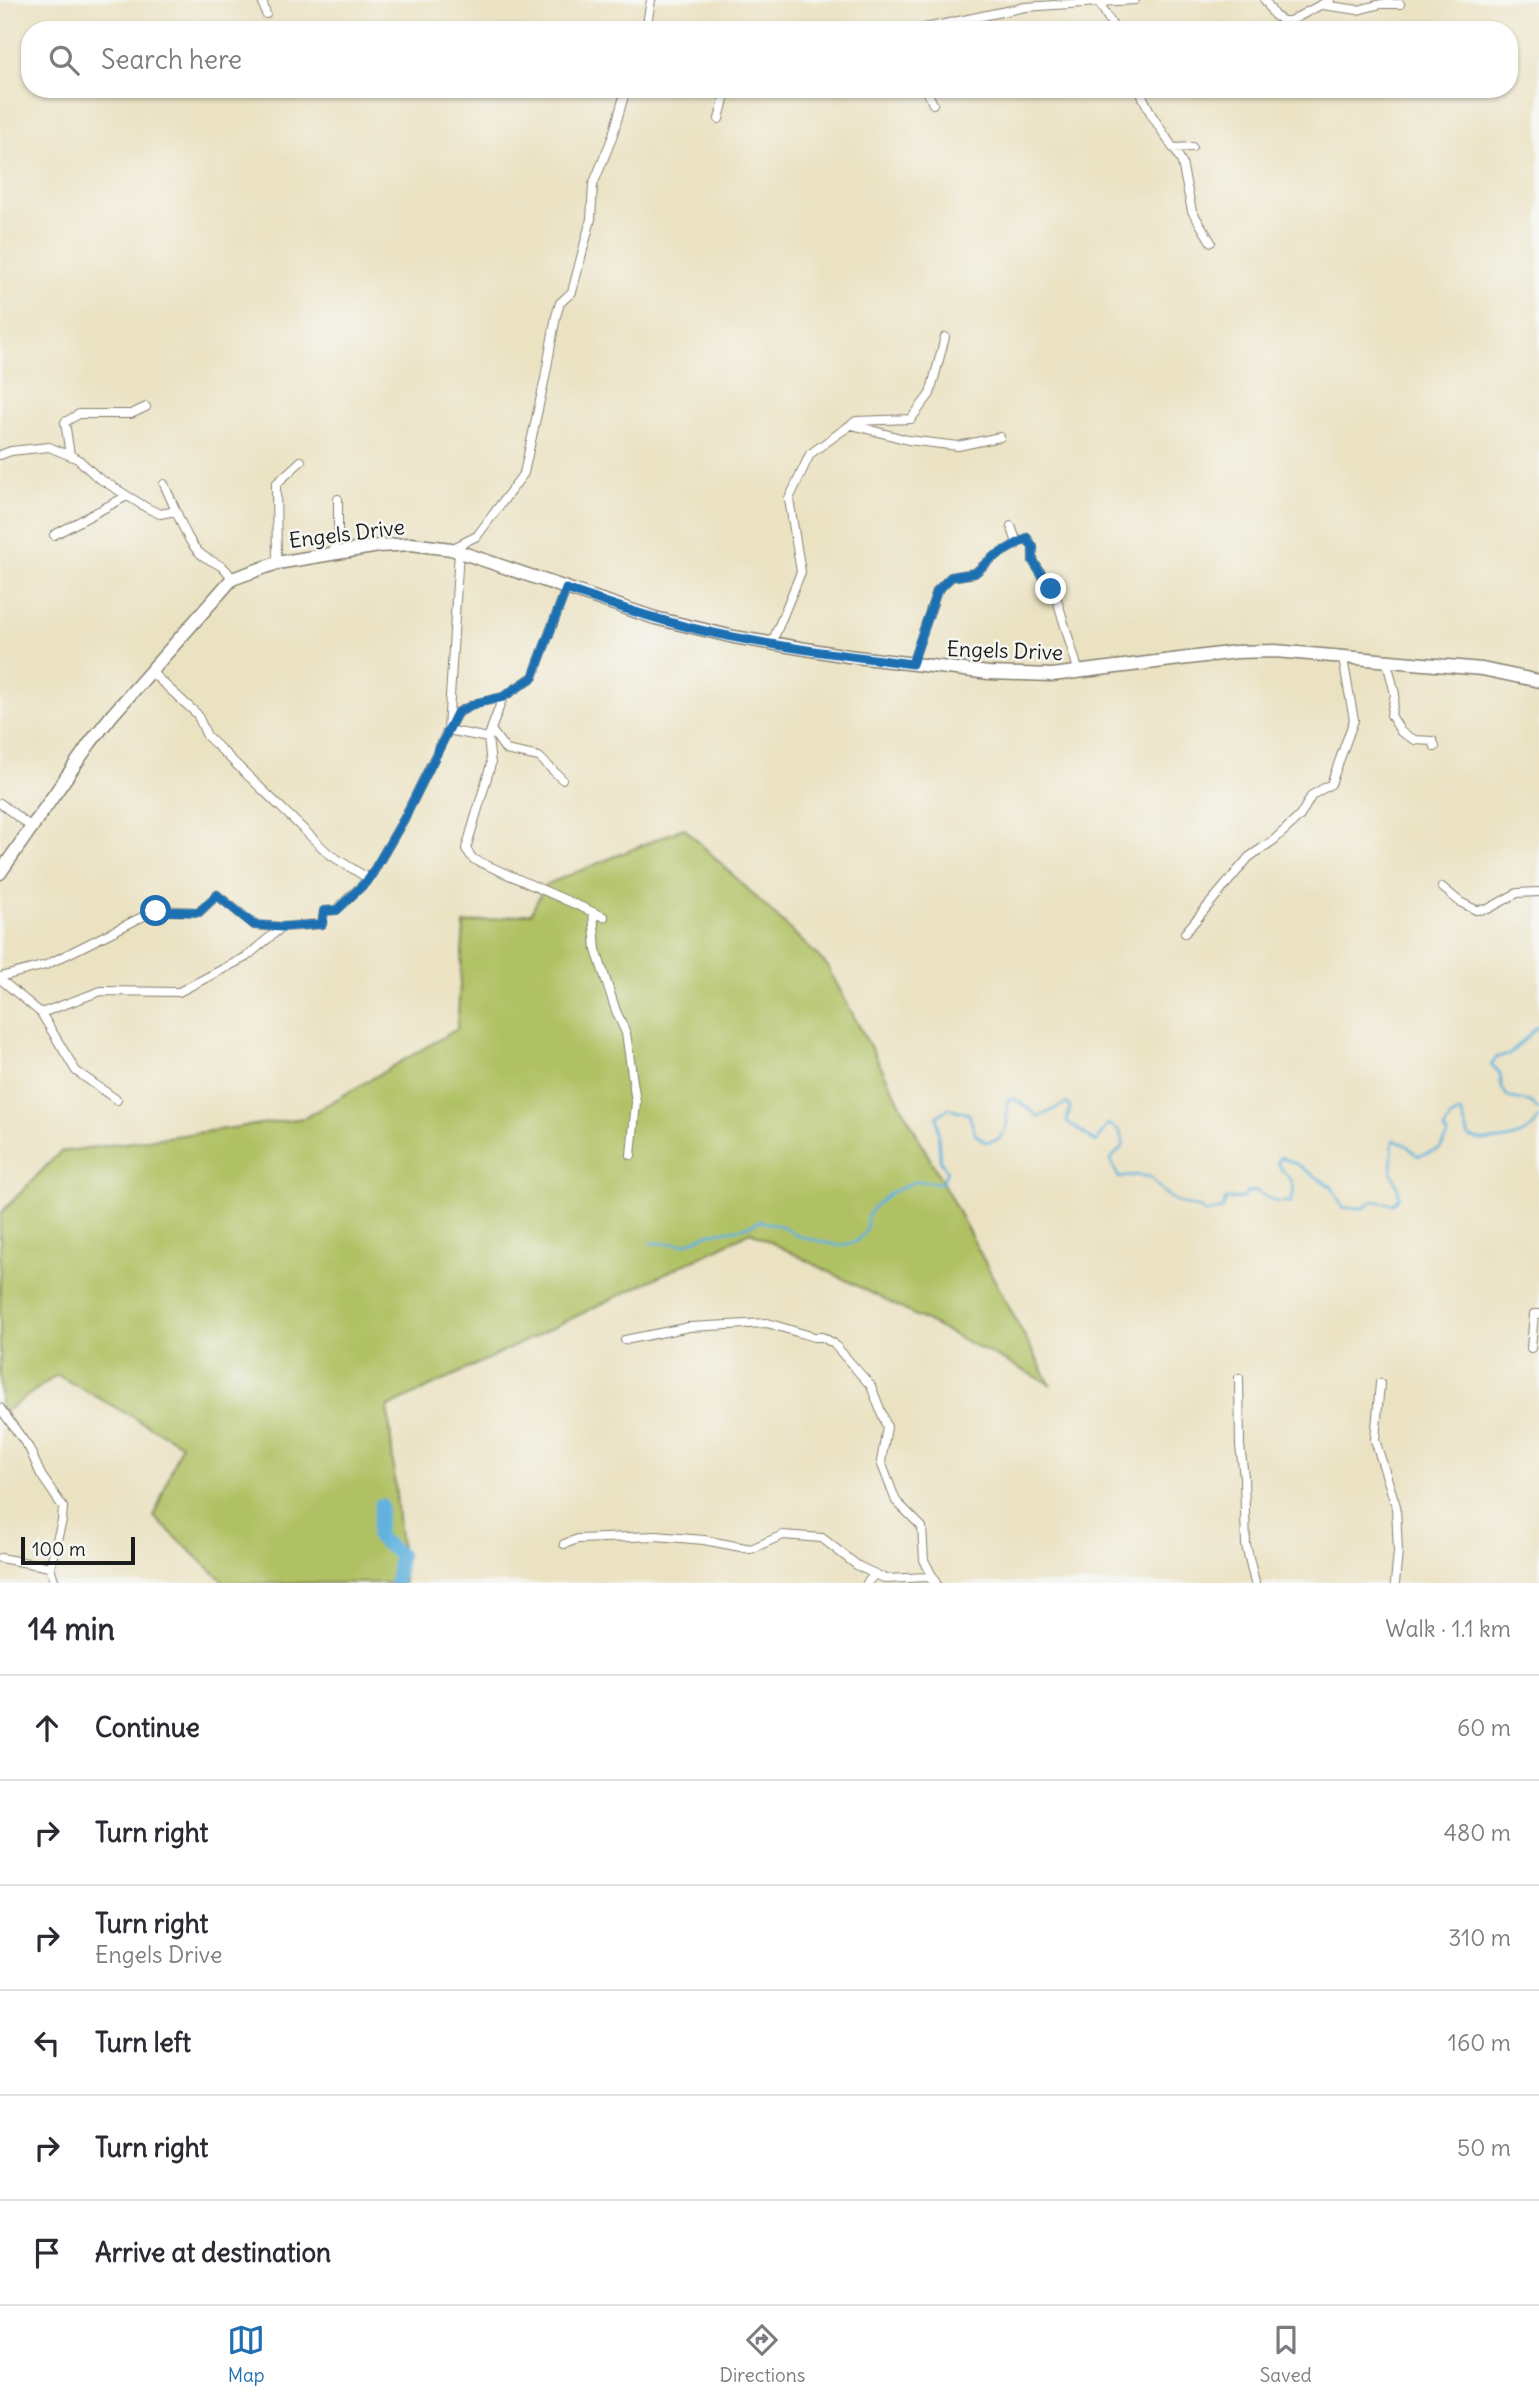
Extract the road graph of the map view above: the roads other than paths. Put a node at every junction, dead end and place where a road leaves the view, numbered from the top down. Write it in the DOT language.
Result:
graph roads {
  1 [pos="262,0"];
  2 [pos="651,0"];
  3 [pos="1135,0"];
  4 [pos="1265,0"];
  5 [pos="1081,1"];
  6 [pos="1099,2"];
  7 [pos="1326,3"];
  8 [pos="1400,4"];
  9 [pos="266,14"];
  10 [pos="648,21"];
  11 [pos="959,21"];
  12 [pos="1110,21"];
  13 [pos="623,98"];
  14 [pos="723,98"];
  15 [pos="930,98"];
  16 [pos="1143,98"];
  17 [pos="933,104"];
  18 [pos="719,119"];
  19 [pos="1192,147"];
  20 [pos="1175,149"];
  21 [pos="1211,242"];
  22 [pos="945,337"];
  23 [pos="146,407"];
  24 [pos="852,425"];
  25 [pos="1000,437"];
  26 [pos="0,455"];
  27 [pos="70,455"];
  28 [pos="301,461"];
  29 [pos="164,484"];
  30 [pos="127,496"];
  31 [pos="338,499"];
  32 [pos="176,511"];
  33 [pos="1011,526"];
  34 [pos="54,534"];
  35 [pos="1015,546"];
  36 [pos="455,550"];
  37 [pos="332,555"];
  38 [pos="277,563"];
  39 [pos="232,579"];
  40 [pos="566,589"];
  41 [pos="771,645"];
  42 [pos="1343,659"];
  43 [pos="1387,662"];
  44 [pos="912,664"];
  45 [pos="150,671"];
  46 [pos="1079,673"];
  47 [pos="1539,681"];
  48 [pos="503,697"];
  49 [pos="448,730"];
  50 [pos="490,734"];
  51 [pos="1435,747"];
  52 [pos="562,779"];
  53 [pos="0,803"];
  54 [pos="31,827"];
  55 [pos="0,873"];
  56 [pos="369,879"];
  57 [pos="1442,887"];
  58 [pos="1539,892"];
  59 [pos="593,912"];
  60 [pos="604,916"];
  61 [pos="282,927"];
  62 [pos="1185,933"];
  63 [pos="0,978"];
  64 [pos="41,1013"];
  65 [pos="117,1100"];
  66 [pos="631,1155"];
  67 [pos="1539,1314"];
  68 [pos="625,1340"];
  69 [pos="1531,1348"];
  70 [pos="1239,1378"];
  71 [pos="1380,1382"];
  72 [pos="0,1408"];
  73 [pos="564,1544"];
  74 [pos="0,1558"];
  75 [pos="50,1567"];
  76 [pos="875,1574"];
  77 [pos="55,1583"];
  78 [pos="867,1583"];
  79 [pos="936,1583"];
  80 [pos="1255,1583"];
  81 [pos="1395,1583"];
  1 -- 9 [label="street"];
  2 -- 10 [label="street"];
  3 -- 6 [label="street"];
  4 -- 7 [label="street"];
  5 -- 6 [label="street"];
  5 -- 11 [label="street"];
  6 -- 12 [label="street"];
  7 -- 8 [label="street"];
  13 -- 36 [label="street"];
  14 -- 18 [label="street"];
  15 -- 17 [label="street"];
  16 -- 20 [label="street"];
  19 -- 20 [label="street"];
  20 -- 21 [label="street"];
  22 -- 24 [label="street"];
  23 -- 27 [label="street"];
  24 -- 25 [label="street"];
  24 -- 41 [label="street"];
  26 -- 27 [label="street"];
  27 -- 30 [label="street"];
  28 -- 38 [label="street"];
  29 -- 32 [label="street"];
  30 -- 32 [label="street"];
  30 -- 34 [label="street"];
  31 -- 37 [label="street"];
  32 -- 39 [label="street"];
  33 -- 35 [label="street"];
  35 -- 44 [label="street"];
  35 -- 46 [label="street"];
  36 -- 37 [label="street, Engels Drive"];
  36 -- 40 [label="street, Engels Drive"];
  36 -- 49 [label="street"];
  37 -- 38 [label="street, Engels Drive"];
  38 -- 39 [label="street, Engels Drive"];
  39 -- 45 [label="street, Engels Drive"];
  40 -- 41 [label="street, Engels Drive"];
  40 -- 48 [label="street"];
  41 -- 44 [label="street, Engels Drive"];
  42 -- 43 [label="street, Engels Drive"];
  42 -- 46 [label="street, Engels Drive"];
  42 -- 62 [label="street"];
  43 -- 47 [label="street, Engels Drive"];
  43 -- 51 [label="street"];
  44 -- 46 [label="street, Engels Drive"];
  45 -- 54 [label="street, Engels Drive"];
  45 -- 56 [label="street"];
  48 -- 49 [label="street"];
  48 -- 50 [label="street"];
  49 -- 50 [label="street"];
  49 -- 56 [label="street"];
  50 -- 52 [label="street"];
  50 -- 59 [label="street"];
  53 -- 54 [label="street"];
  54 -- 55 [label="street, Engels Drive"];
  56 -- 61 [label="street"];
  57 -- 58 [label="street"];
  59 -- 60 [label="street"];
  59 -- 66 [label="street"];
  61 -- 63 [label="street"];
  61 -- 64 [label="street"];
  63 -- 64 [label="street"];
  64 -- 65 [label="street"];
  67 -- 69 [label="street"];
  68 -- 79 [label="street"];
  70 -- 80 [label="street"];
  71 -- 81 [label="street"];
  72 -- 75 [label="street"];
  73 -- 76 [label="street"];
  74 -- 75 [label="street"];
  75 -- 77 [label="street"];
  76 -- 78 [label="street"];
  76 -- 79 [label="street"];
}
